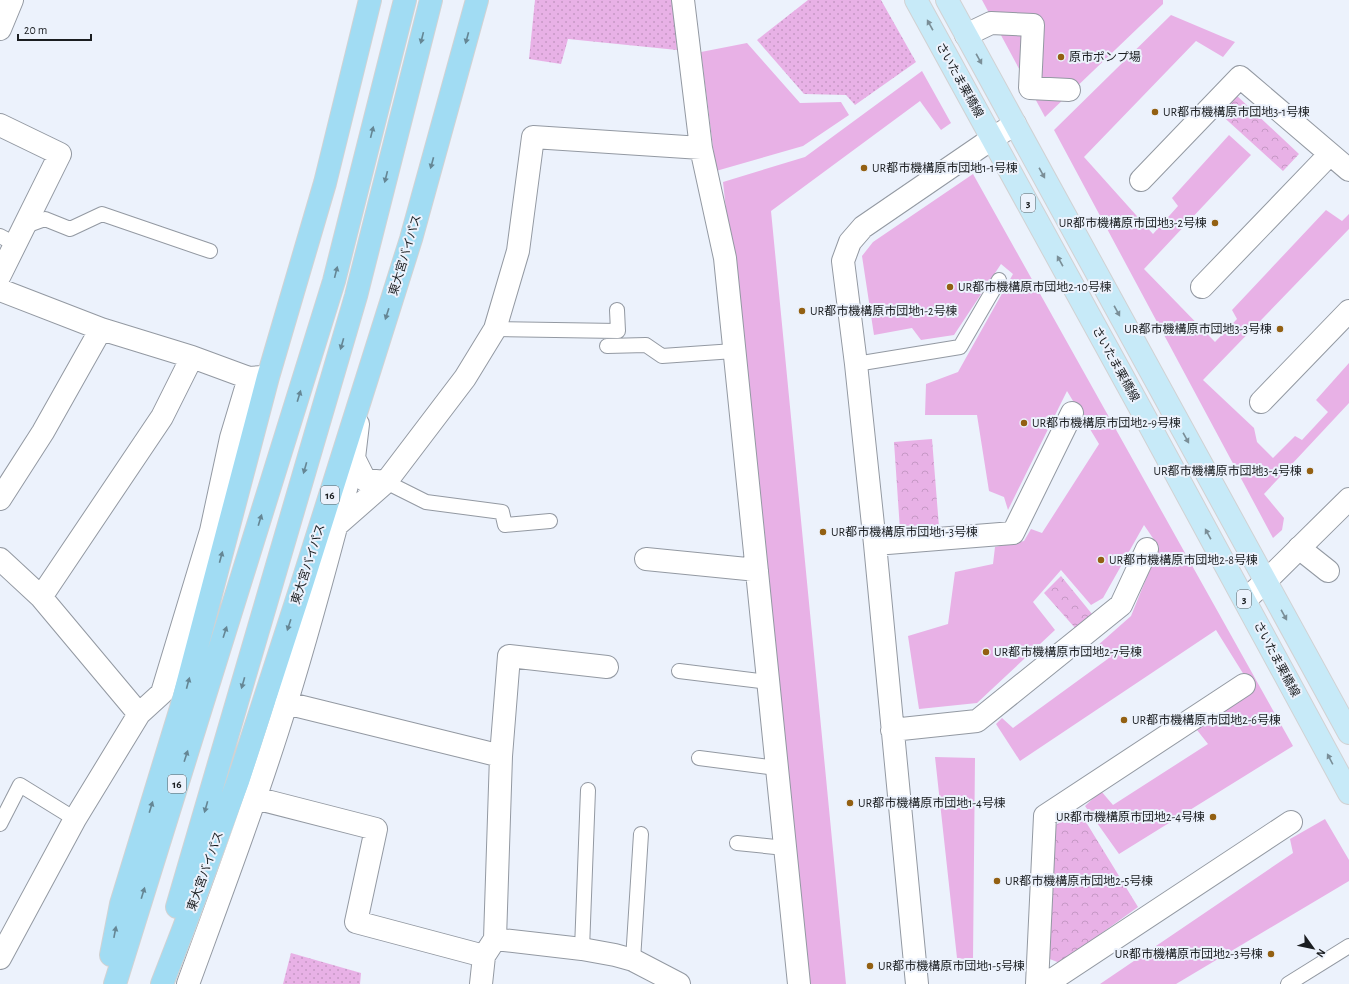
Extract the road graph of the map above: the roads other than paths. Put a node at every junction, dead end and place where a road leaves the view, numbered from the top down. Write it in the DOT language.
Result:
graph roads {
  1 [pos="12,0"];
  2 [pos="370,0"];
  3 [pos="405,0"];
  4 [pos="431,0"];
  5 [pos="477,0"];
  6 [pos="683,0"];
  7 [pos="916,0"];
  8 [pos="947,0"];
  9 [pos="0,29"];
  10 [pos="966,35"];
  11 [pos="1069,90"];
  12 [pos="1015,124"];
  13 [pos="0,125"];
  14 [pos="993,138"];
  15 [pos="701,148"];
  16 [pos="1330,154"];
  17 [pos="1349,170"];
  18 [pos="1141,180"];
  19 [pos="12,236"];
  20 [pos="210,251"];
  21 [pos="0,275"];
  22 [pos="999,280"];
  23 [pos="1202,287"];
  24 [pos="0,290"];
  25 [pos="617,310"];
  26 [pos="1349,311"];
  27 [pos="101,329"];
  28 [pos="495,329"];
  29 [pos="607,346"];
  30 [pos="734,351"];
  31 [pos="192,357"];
  32 [pos="856,364"];
  33 [pos="259,377"];
  34 [pos="361,395"];
  35 [pos="1261,402"];
  36 [pos="1072,413"];
  37 [pos="354,458"];
  38 [pos="386,482"];
  39 [pos="0,499"];
  40 [pos="1349,499"];
  41 [pos="550,521"];
  42 [pos="337,525"];
  43 [pos="875,544"];
  44 [pos="1299,548"];
  45 [pos="1147,549"];
  46 [pos="0,559"];
  47 [pos="646,559"];
  48 [pos="757,570"];
  49 [pos="1328,571"];
  50 [pos="1266,581"];
  51 [pos="41,597"];
  52 [pos="1245,600"];
  53 [pos="607,667"];
  54 [pos="679,671"];
  55 [pos="768,682"];
  56 [pos="1244,685"];
  57 [pos="286,703"];
  58 [pos="139,714"];
  59 [pos="892,730"];
  60 [pos="1349,733"];
  61 [pos="501,756"];
  62 [pos="699,758"];
  63 [pos="776,768"];
  64 [pos="588,790"];
  65 [pos="1349,793"];
  66 [pos="255,798"];
  67 [pos="75,819"];
  68 [pos="1291,822"];
  69 [pos="0,824"];
  70 [pos="641,834"];
  71 [pos="736,843"];
  72 [pos="785,848"];
  73 [pos="1349,946"];
  74 [pos="490,947"];
  75 [pos="582,949"];
  76 [pos="0,958"];
  77 [pos="633,960"];
  78 [pos="105,984"];
  79 [pos="115,984"];
  80 [pos="152,984"];
  81 [pos="162,984"];
  82 [pos="188,984"];
  83 [pos="481,984"];
  84 [pos="679,984"];
  85 [pos="799,984"];
  86 [pos="916,984"];
  87 [pos="1038,984"];
  88 [pos="1288,984"];
  1 -- 9 [label="street"];
  2 -- 33 [label="highway, 16"];
  79 -- 3 [label="highway, 16, one-way"];
  4 -- 80 [label="highway, 東大宮バイパス, one-way"];
  5 -- 34 [label="highway, 東大宮バイパス / 16, one-way"];
  6 -- 15 [label="street"];
  14 -- 7 [label="main road, さいたま栗橋線 / 3, one-way"];
  8 -- 10 [label="main road, 3"];
  10 -- 11 [label="street"];
  10 -- 12 [label="main road, 3, one-way"];
  12 -- 14 [label="street"];
  12 -- 50 [label="main road, 3, one-way"];
  13 -- 19 [label="street"];
  14 -- 32 [label="street"];
  52 -- 14 [label="main road, さいたま栗橋線 / 3, one-way"];
  15 -- 28 [label="street"];
  15 -- 30 [label="street"];
  16 -- 17 [label="street"];
  16 -- 18 [label="street"];
  16 -- 23 [label="street"];
  19 -- 20 [label="lane"];
  19 -- 21 [label="street"];
  22 -- 32 [label="lane"];
  24 -- 27 [label="street"];
  25 -- 28 [label="lane"];
  26 -- 35 [label="street"];
  27 -- 31 [label="street"];
  27 -- 39 [label="street"];
  28 -- 38 [label="street"];
  29 -- 30 [label="lane"];
  30 -- 48 [label="street"];
  31 -- 33 [label="street"];
  31 -- 51 [label="street"];
  32 -- 43 [label="street"];
  33 -- 58 [label="street"];
  78 -- 33 [label="highway, 16, one-way"];
  34 -- 37 [label="street"];
  34 -- 81 [label="highway, 東大宮バイパス / 16, one-way"];
  36 -- 43 [label="street"];
  37 -- 38 [label="street"];
  37 -- 42 [label="street"];
  38 -- 41 [label="lane"];
  38 -- 42 [label="street"];
  40 -- 44 [label="street"];
  42 -- 57 [label="street"];
  43 -- 59 [label="street"];
  44 -- 49 [label="street"];
  44 -- 50 [label="street"];
  45 -- 59 [label="street"];
  46 -- 51 [label="street"];
  47 -- 48 [label="street"];
  48 -- 55 [label="street"];
  50 -- 52 [label="street"];
  50 -- 60 [label="main road, 3, one-way"];
  51 -- 58 [label="street"];
  65 -- 52 [label="main road, さいたま栗橋線 / 3, one-way"];
  53 -- 61 [label="street"];
  54 -- 55 [label="lane"];
  55 -- 63 [label="street"];
  56 -- 87 [label="street"];
  57 -- 61 [label="street"];
  57 -- 66 [label="street"];
  58 -- 67 [label="street"];
  59 -- 86 [label="street"];
  61 -- 74 [label="street"];
  62 -- 63 [label="lane"];
  63 -- 72 [label="street"];
  64 -- 75 [label="lane"];
  66 -- 74 [label="street"];
  66 -- 82 [label="street"];
  67 -- 69 [label="lane"];
  67 -- 76 [label="street"];
  68 -- 87 [label="street"];
  70 -- 77 [label="lane"];
  71 -- 72 [label="lane"];
  72 -- 85 [label="street"];
  73 -- 88 [label="lane"];
  74 -- 75 [label="street"];
  74 -- 83 [label="street"];
  75 -- 77 [label="street"];
  77 -- 84 [label="street"];
}
